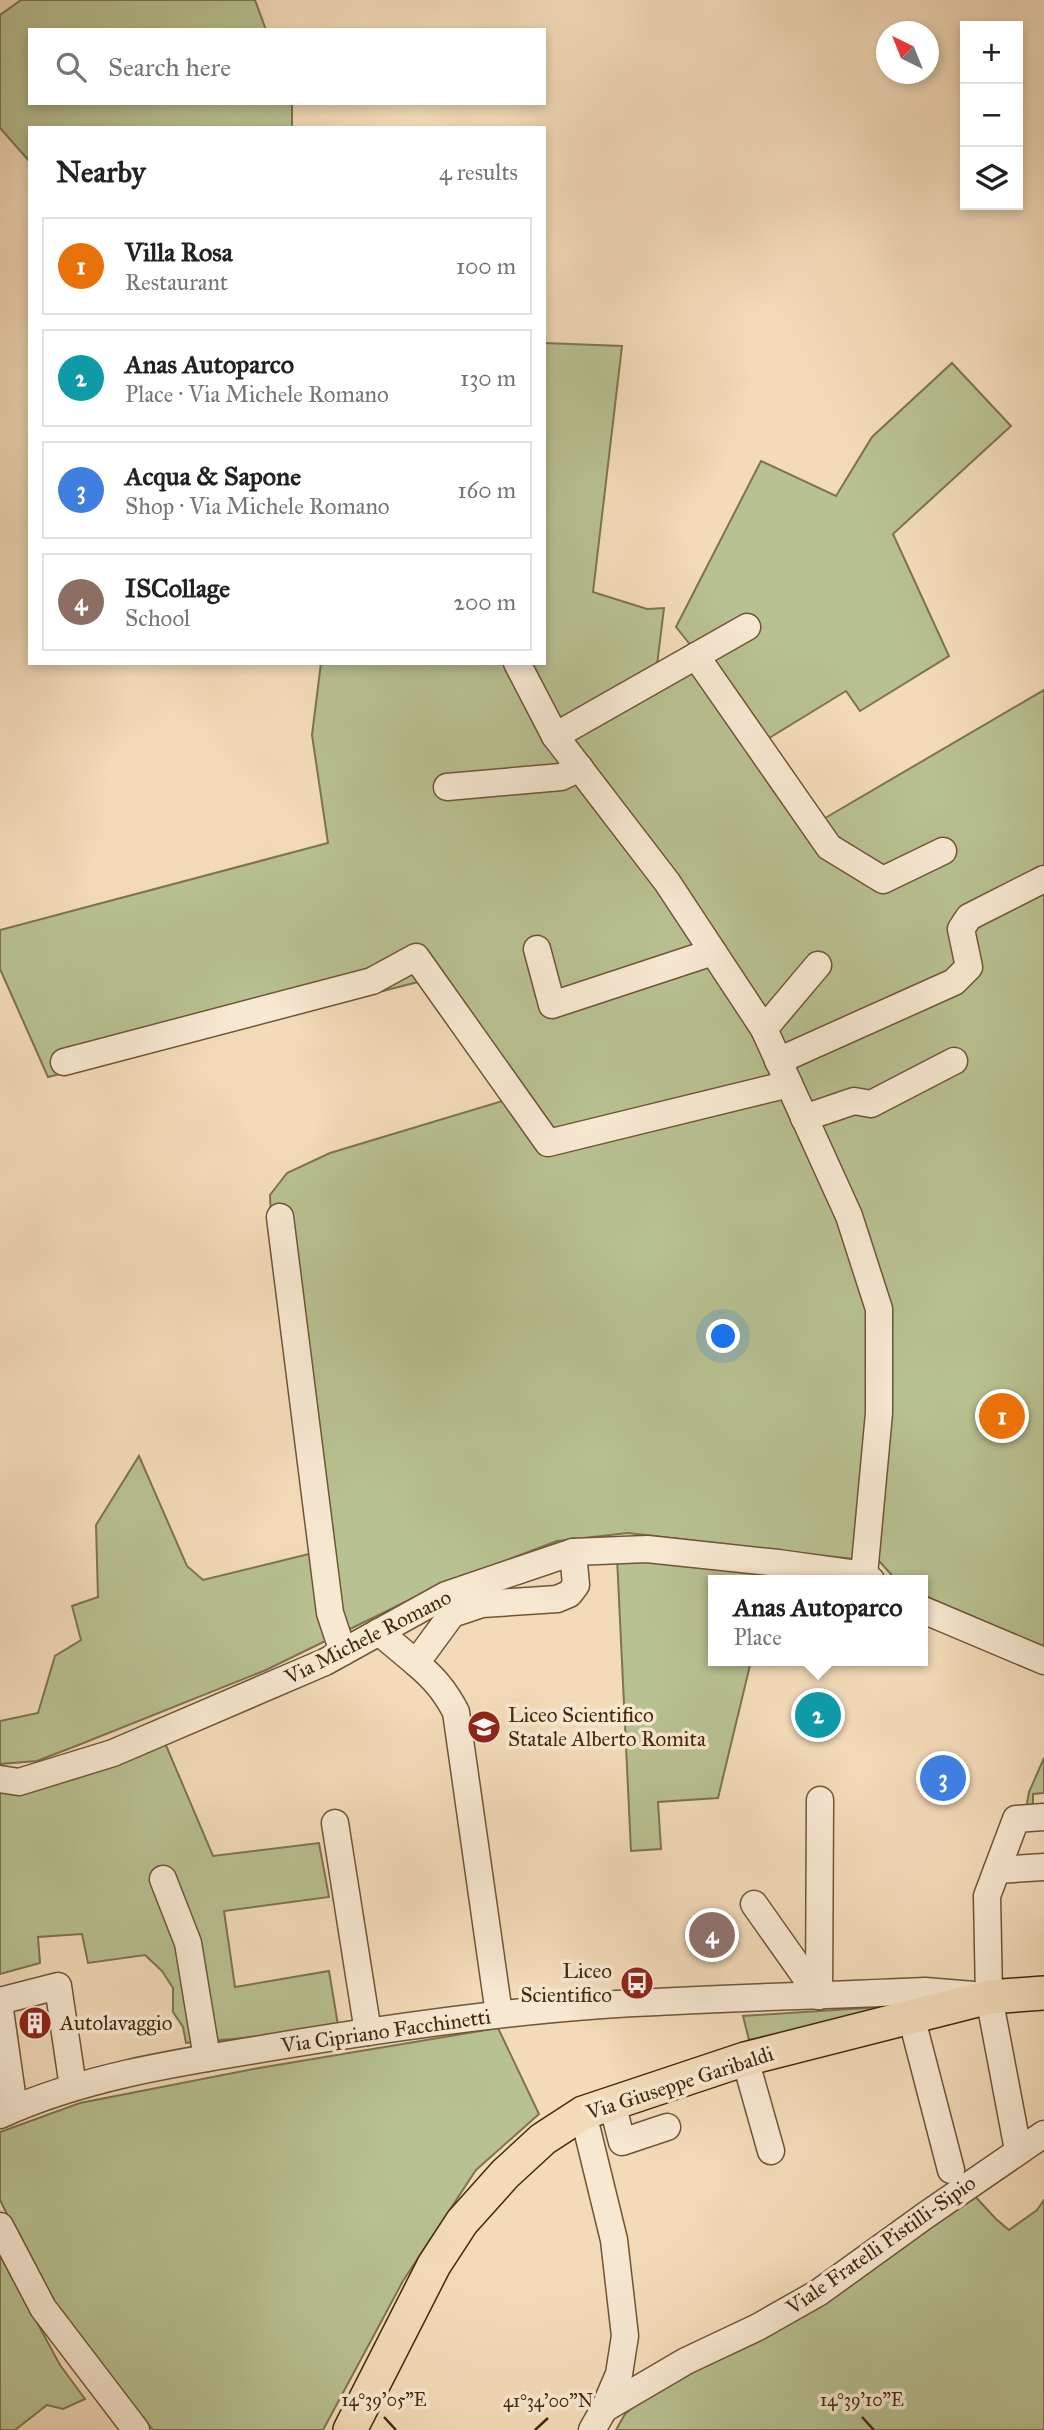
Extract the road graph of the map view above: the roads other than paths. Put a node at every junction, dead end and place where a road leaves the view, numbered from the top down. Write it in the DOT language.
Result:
graph roads {
  1 [pos="747,627"];
  2 [pos="696,656"];
  3 [pos="518,665"];
  4 [pos="555,736"];
  5 [pos="580,768"];
  6 [pos="447,788"];
  7 [pos="943,851"];
  8 [pos="1044,879"];
  9 [pos="537,949"];
  10 [pos="713,952"];
  11 [pos="818,965"];
  12 [pos="764,1029"];
  13 [pos="954,1061"];
  14 [pos="64,1062"];
  15 [pos="783,1072"];
  16 [pos="804,1118"];
  17 [pos="280,1216"];
  18 [pos="573,1552"];
  19 [pos="850,1575"];
  20 [pos="868,1575"];
  21 [pos="928,1612"];
  22 [pos="379,1632"];
  23 [pos="343,1652"];
  24 [pos="1044,1661"];
  25 [pos="416,1663"];
  26 [pos="0,1779"];
  27 [pos="820,1800"];
  28 [pos="1044,1817"];
  29 [pos="335,1823"];
  30 [pos="1044,1867"];
  31 [pos="996,1870"];
  32 [pos="163,1879"];
  33 [pos="754,1904"];
  34 [pos="1044,1993"];
  35 [pos="819,1996"];
  36 [pos="989,1997"];
  37 [pos="0,2001"];
  38 [pos="0,2010"];
  39 [pos="499,2014"];
  40 [pos="911,2017"];
  41 [pos="368,2032"];
  42 [pos="206,2058"];
  43 [pos="745,2059"];
  44 [pos="73,2087"];
  45 [pos="597,2108"];
  46 [pos="7,2111"];
  47 [pos="667,2127"];
  48 [pos="1044,2134"];
  49 [pos="1018,2150"];
  50 [pos="771,2151"];
  51 [pos="951,2171"];
  52 [pos="0,2226"];
  53 [pos="598,2420"];
  54 [pos="136,2430"];
  55 [pos="349,2430"];
  1 -- 2 [label="street"];
  2 -- 4 [label="street"];
  2 -- 7 [label="street"];
  3 -- 4 [label="street"];
  4 -- 5 [label="street"];
  5 -- 6 [label="street"];
  5 -- 10 [label="street"];
  8 -- 15 [label="street"];
  9 -- 10 [label="street"];
  10 -- 12 [label="street"];
  11 -- 12 [label="street"];
  12 -- 15 [label="street"];
  13 -- 16 [label="street"];
  14 -- 15 [label="street"];
  15 -- 16 [label="street"];
  16 -- 20 [label="street"];
  17 -- 23 [label="street"];
  18 -- 19 [label="street, Via Michele Romano"];
  18 -- 22 [label="street, Via Michele Romano"];
  18 -- 25 [label="street"];
  21 -- 24 [label="street"];
  22 -- 23 [label="street, Via Michele Romano"];
  22 -- 25 [label="street"];
  23 -- 26 [label="street, Via Michele Romano"];
  25 -- 39 [label="street"];
  27 -- 35 [label="street"];
  28 -- 31 [label="street"];
  29 -- 41 [label="street"];
  30 -- 31 [label="street"];
  31 -- 36 [label="street"];
  32 -- 42 [label="street"];
  33 -- 35 [label="street"];
  34 -- 36 [label="main road, Via Giuseppe Garibaldi"];
  35 -- 36 [label="street, Via Cipriano Facchinetti"];
  35 -- 39 [label="street, Via Cipriano Facchinetti"];
  36 -- 40 [label="main road, Via Giuseppe Garibaldi"];
  36 -- 49 [label="street"];
  37 -- 44 [label="street"];
  38 -- 46 [label="street"];
  39 -- 41 [label="street, Via Cipriano Facchinetti"];
  40 -- 43 [label="main road, Via Giuseppe Garibaldi"];
  40 -- 51 [label="street"];
  41 -- 42 [label="street, Via Cipriano Facchinetti"];
  42 -- 44 [label="street, Via Cipriano Facchinetti"];
  43 -- 45 [label="main road, Via Giuseppe Garibaldi"];
  43 -- 50 [label="street"];
  44 -- 46 [label="street, Via Cipriano Facchinetti"];
  45 -- 47 [label="street"];
  45 -- 53 [label="street"];
  45 -- 55 [label="main road, Via Giuseppe Garibaldi"];
  48 -- 49 [label="street, Viale Fratelli Pistilli-Sipio"];
  49 -- 53 [label="street, Viale Fratelli Pistilli-Sipio"];
  52 -- 54 [label="street"];
}
